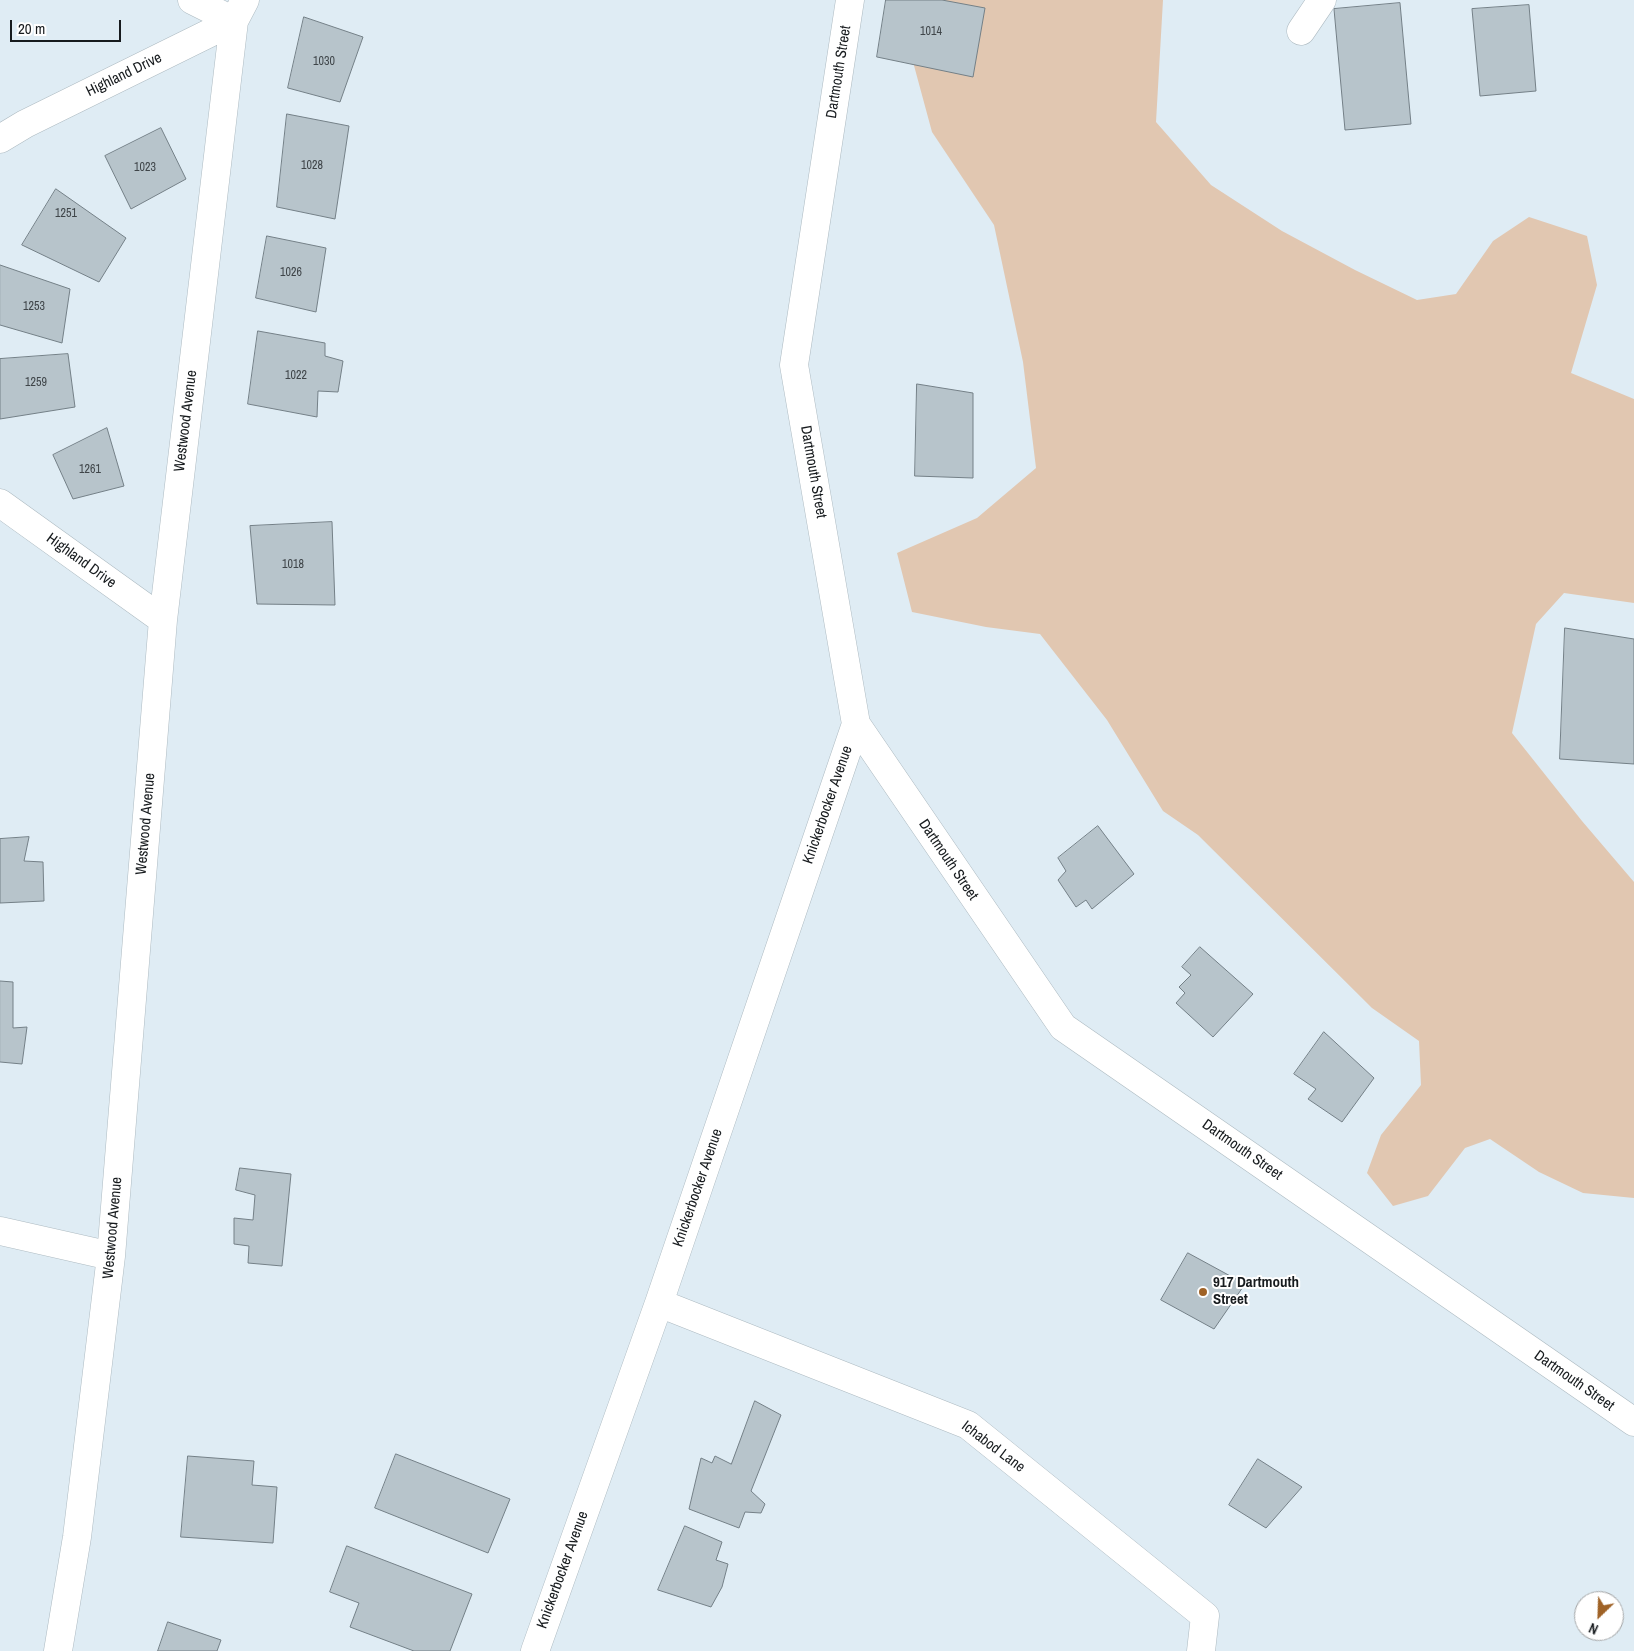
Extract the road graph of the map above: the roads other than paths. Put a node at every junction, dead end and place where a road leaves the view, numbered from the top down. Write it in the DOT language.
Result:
graph roads {
  1 [pos="192,0"];
  2 [pos="850,0"];
  3 [pos="1322,0"];
  4 [pos="239,10"];
  5 [pos="1301,32"];
  6 [pos="0,139"];
  7 [pos="0,503"];
  8 [pos="163,620"];
  9 [pos="856,724"];
  10 [pos="0,1232"];
  11 [pos="111,1256"];
  12 [pos="659,1303"];
  13 [pos="1634,1422"];
  14 [pos="58,1651"];
  15 [pos="535,1651"];
  16 [pos="1201,1651"];
  1 -- 4 [label="street"];
  2 -- 9 [label="street, Dartmouth Street"];
  3 -- 5 [label="street"];
  4 -- 6 [label="street, Highland Drive"];
  4 -- 8 [label="street, Westwood Avenue"];
  7 -- 8 [label="street, Highland Drive"];
  8 -- 11 [label="street, Westwood Avenue"];
  9 -- 12 [label="street, Knickerbocker Avenue"];
  9 -- 13 [label="street, Dartmouth Street"];
  10 -- 11 [label="street"];
  11 -- 14 [label="street, Westwood Avenue"];
  12 -- 15 [label="street, Knickerbocker Avenue"];
  12 -- 16 [label="street, Ichabod Lane"];
}
